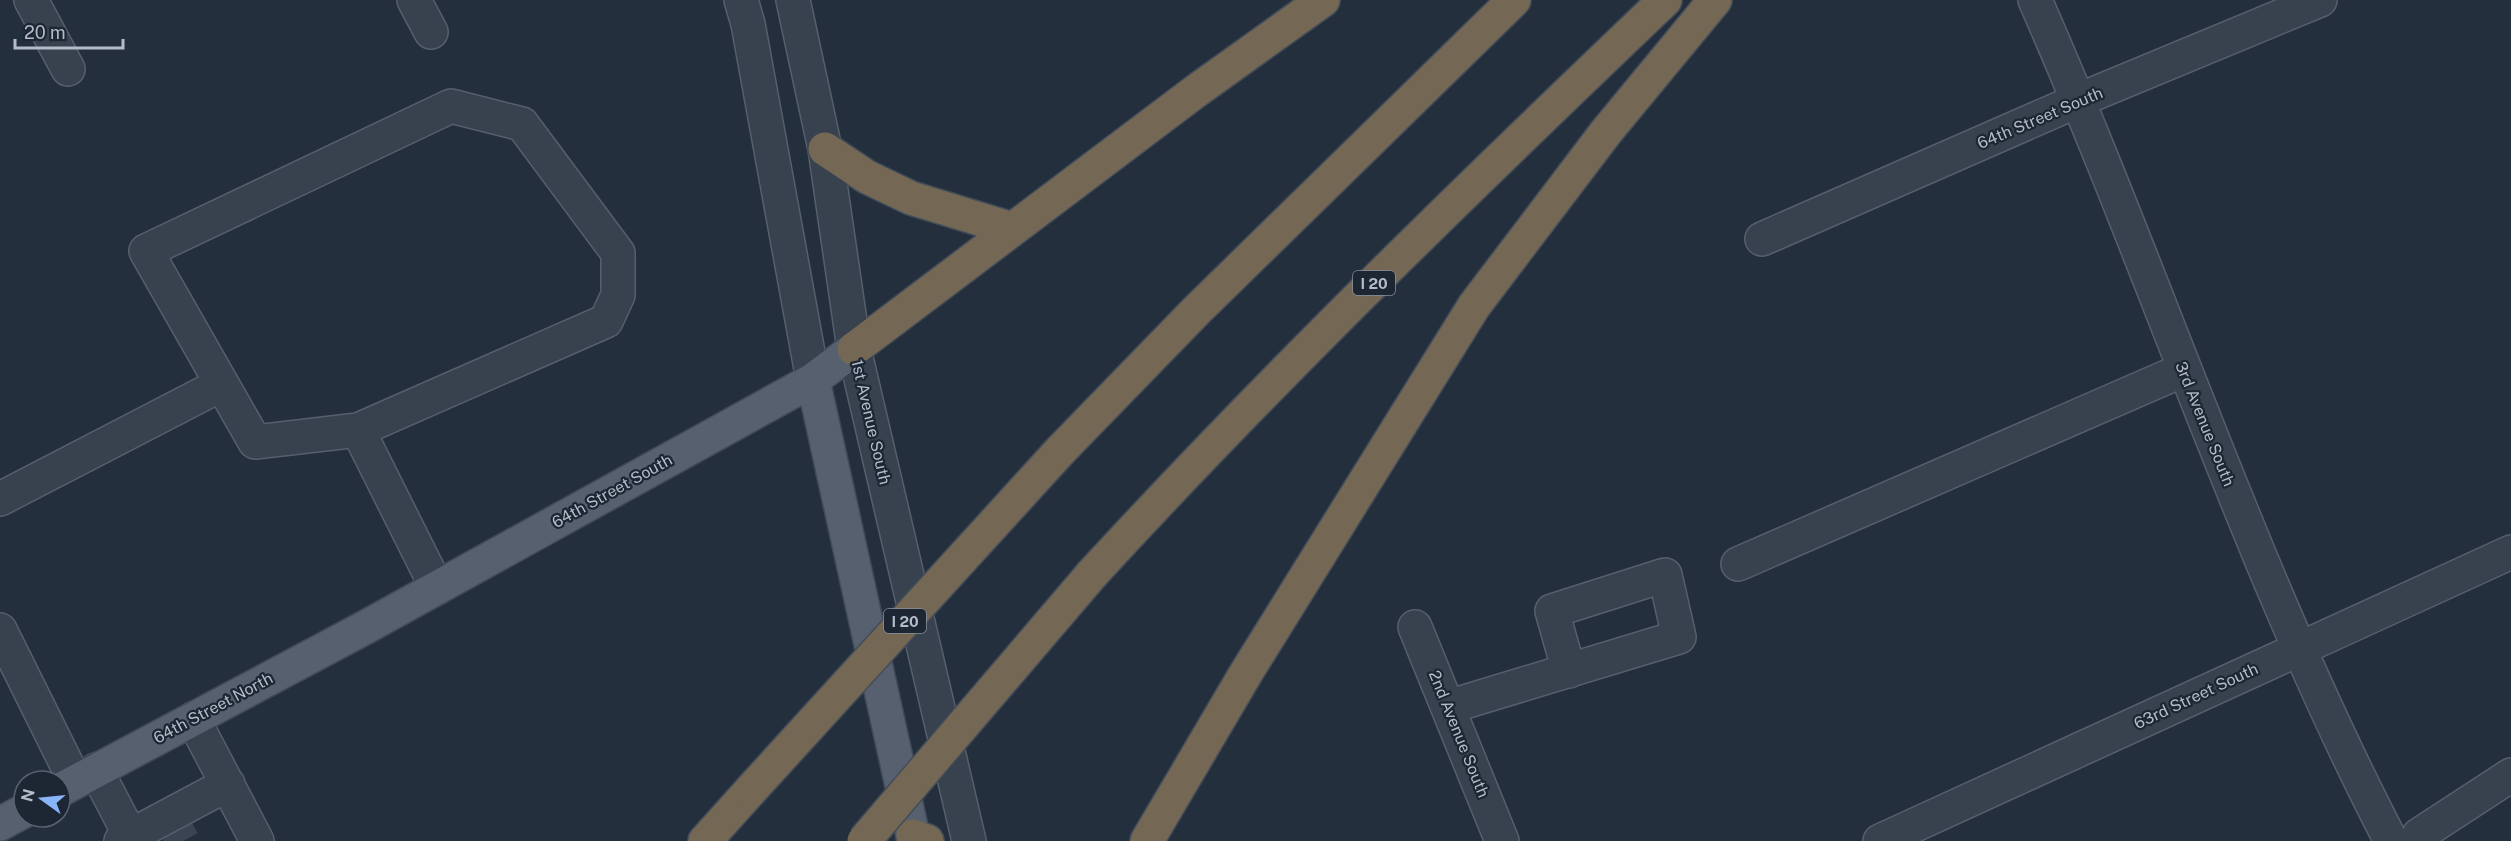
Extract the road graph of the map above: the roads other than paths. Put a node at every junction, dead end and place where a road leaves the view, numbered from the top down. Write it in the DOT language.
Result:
graph roads {
  1 [pos="31,0"];
  2 [pos="414,0"];
  3 [pos="792,0"];
  4 [pos="1323,0"];
  5 [pos="1514,0"];
  6 [pos="1665,0"];
  7 [pos="1715,0"];
  8 [pos="2035,0"];
  9 [pos="2320,0"];
  10 [pos="744,12"];
  11 [pos="431,32"];
  12 [pos="68,69"];
  13 [pos="2079,100"];
  14 [pos="825,149"];
  15 [pos="1012,229"];
  16 [pos="1762,239"];
  17 [pos="854,349"];
  18 [pos="2183,370"];
  19 [pos="813,380"];
  20 [pos="222,384"];
  21 [pos="358,429"];
  22 [pos="0,499"];
  23 [pos="2511,552"];
  24 [pos="1738,564"];
  25 [pos="437,588"];
  26 [pos="366,627"];
  27 [pos="1415,627"];
  28 [pos="0,630"];
  29 [pos="2298,649"];
  30 [pos="1569,671"];
  31 [pos="1448,707"];
  32 [pos="193,719"];
  33 [pos="2511,775"];
  34 [pos="77,781"];
  35 [pos="228,784"];
  36 [pos="128,839"];
  37 [pos="918,839"];
  38 [pos="257,841"];
  39 [pos="705,841"];
  40 [pos="864,841"];
  41 [pos="969,841"];
  42 [pos="1147,841"];
  43 [pos="1502,841"];
  44 [pos="1880,841"];
  45 [pos="2391,841"];
  46 [pos="2417,841"];
  1 -- 12 [label="street"];
  2 -- 11 [label="street"];
  3 -- 10 [label="street"];
  3 -- 14 [label="street, 1st Avenue South"];
  4 -- 15 [label="highway"];
  5 -- 39 [label="highway, I 20, bridge"];
  6 -- 40 [label="highway, I 20, bridge"];
  7 -- 42 [label="highway"];
  8 -- 13 [label="street, 3rd Avenue South"];
  9 -- 13 [label="street, 64th Street South"];
  10 -- 19 [label="street"];
  13 -- 16 [label="street, 64th Street South"];
  13 -- 18 [label="street, 3rd Avenue South"];
  14 -- 15 [label="highway"];
  14 -- 17 [label="street, 1st Avenue South"];
  15 -- 17 [label="highway"];
  17 -- 19 [label="main road, 64th Street South"];
  17 -- 41 [label="street, 1st Avenue South"];
  18 -- 24 [label="street"];
  18 -- 29 [label="street, 3rd Avenue South"];
  19 -- 25 [label="main road, 64th Street South"];
  19 -- 37 [label="main road"];
  20 -- 21 [label="street"];
  20 -- 21 [label="street"];
  20 -- 22 [label="street"];
  21 -- 25 [label="street"];
  23 -- 29 [label="street, 63rd Street South"];
  25 -- 26 [label="main road, 64th Street South"];
  26 -- 32 [label="main road, 64th Street North"];
  27 -- 31 [label="street, 2nd Avenue South"];
  28 -- 34 [label="street"];
  29 -- 44 [label="street, 63rd Street South"];
  29 -- 45 [label="street, 3rd Avenue South"];
  30 -- 31 [label="street"];
  31 -- 43 [label="street, 2nd Avenue South"];
  32 -- 34 [label="main road, 64th Street North"];
  32 -- 35 [label="street"];
  33 -- 46 [label="street"];
  34 -- 36 [label="street"];
  35 -- 36 [label="street"];
  35 -- 38 [label="street"];
}
